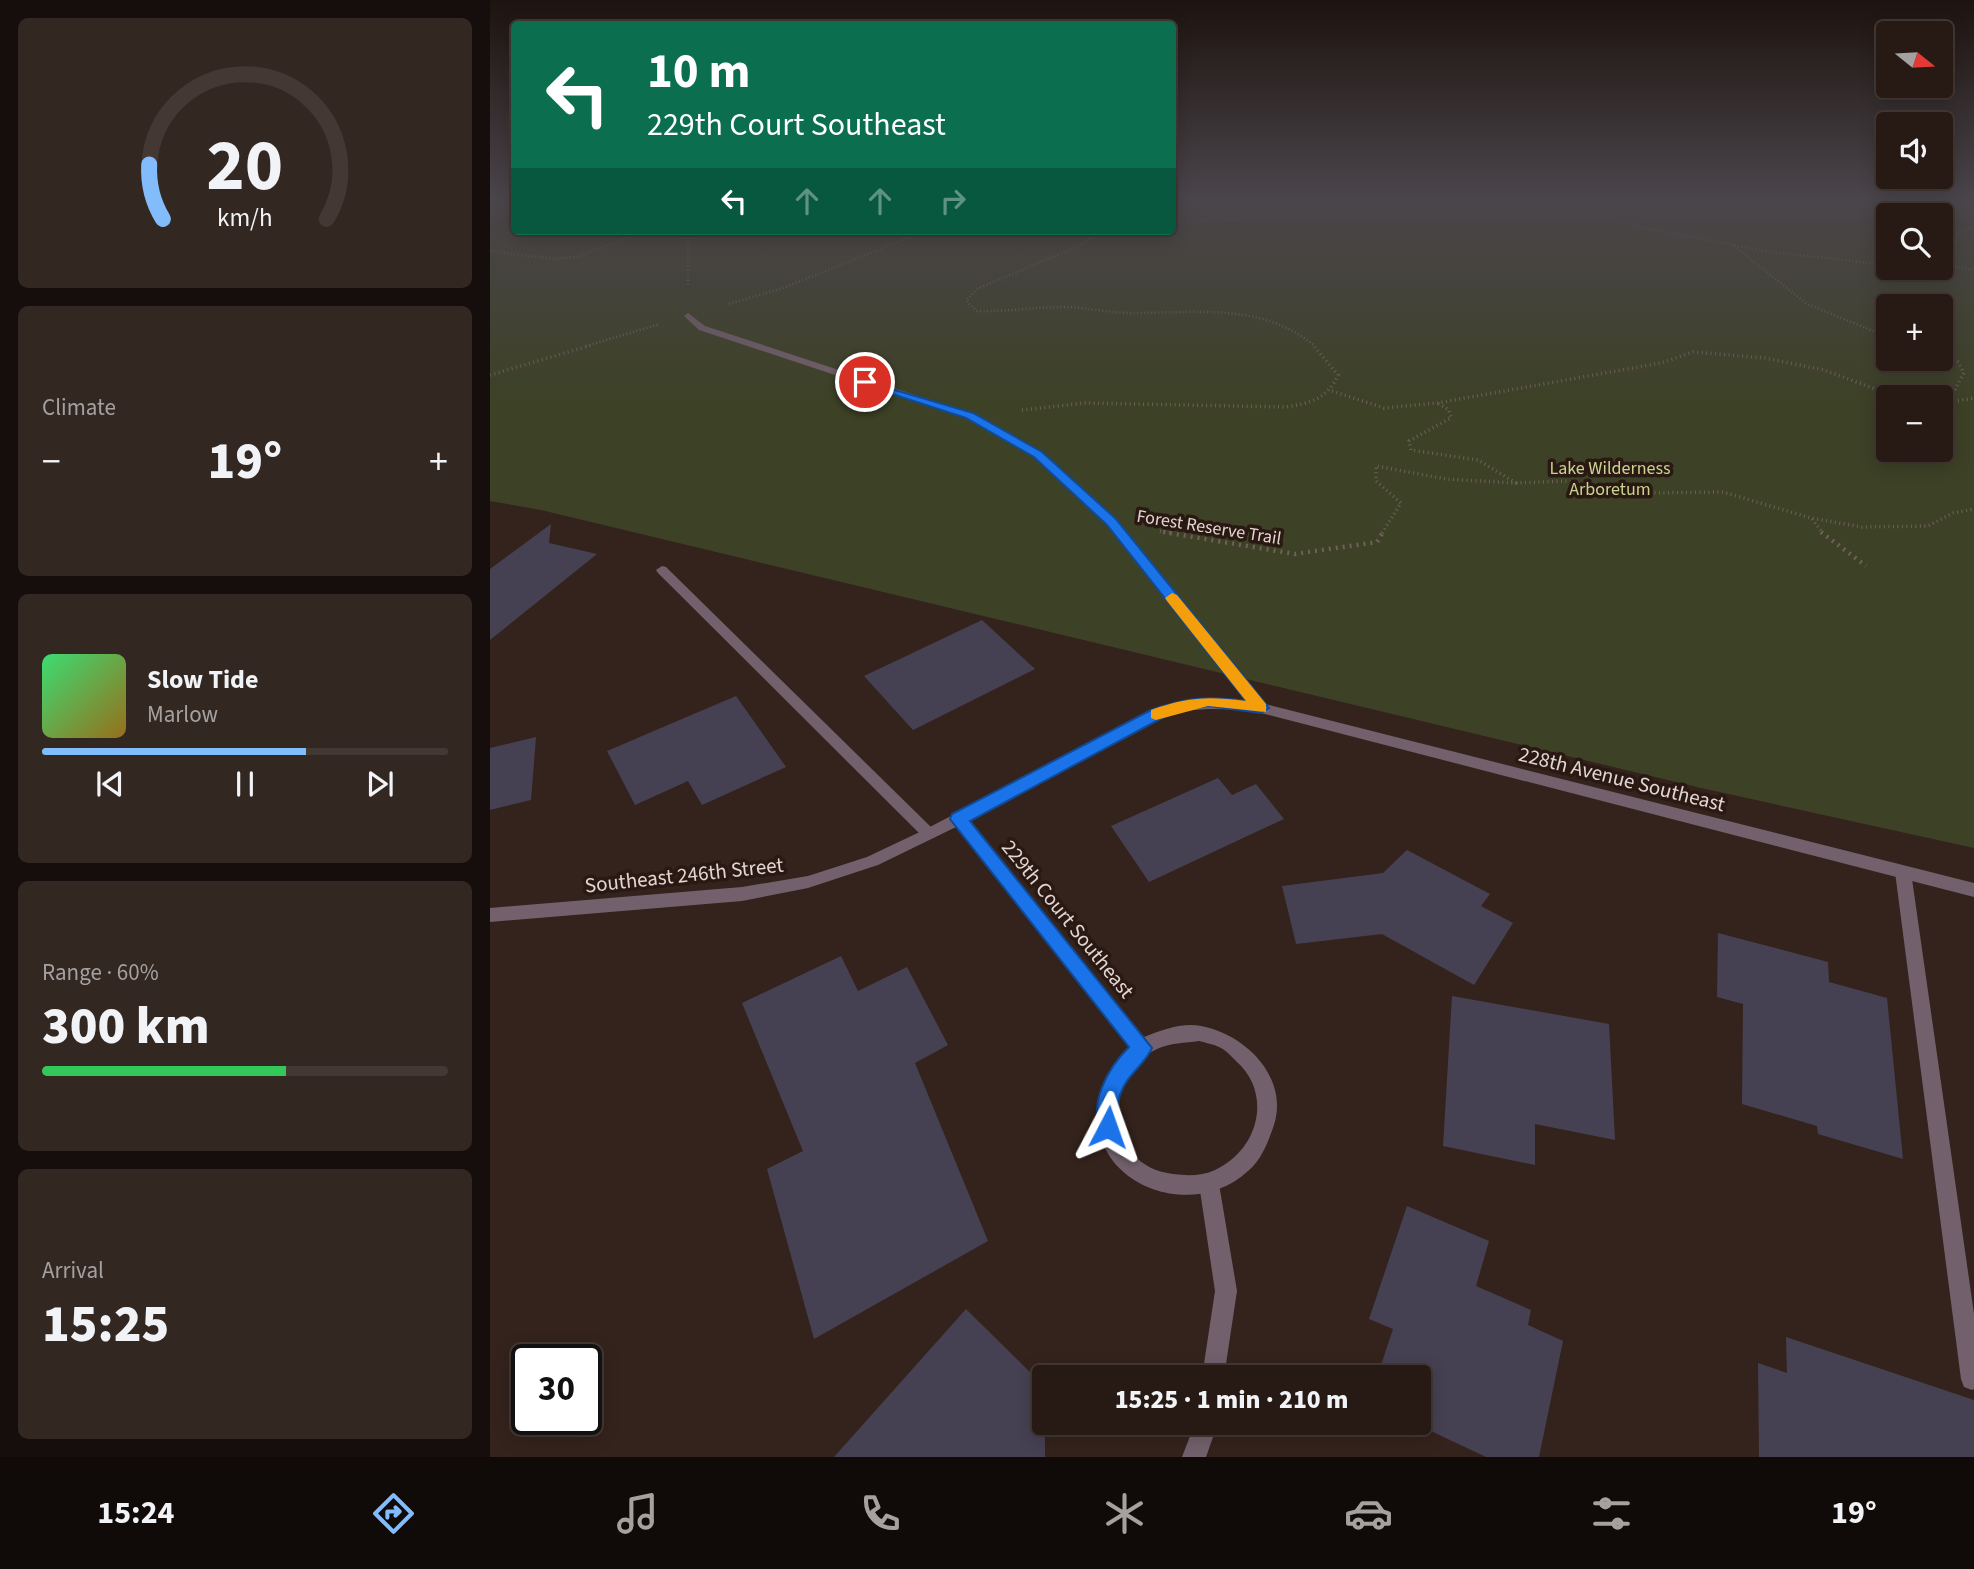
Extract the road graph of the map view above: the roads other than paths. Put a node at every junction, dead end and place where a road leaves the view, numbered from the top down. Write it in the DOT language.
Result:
graph roads {
  1 [pos="688,316"];
  2 [pos="662,570"];
  3 [pos="1261,708"];
  4 [pos="958,819"];
  5 [pos="929,834"];
  6 [pos="1903,872"];
  7 [pos="1974,890"];
  8 [pos="490,915"];
  9 [pos="1142,1048"];
  10 [pos="1209,1184"];
  11 [pos="1215,1365"];
  12 [pos="1972,1379"];
  13 [pos="1202,1435"];
  14 [pos="1194,1457"];
  1 -- 3 [label="street"];
  2 -- 5 [label="street"];
  3 -- 4 [label="street, Southeast 246th Street"];
  3 -- 6 [label="street, 228th Avenue Southeast"];
  4 -- 5 [label="street, Southeast 246th Street"];
  4 -- 9 [label="street, 229th Court Southeast"];
  5 -- 8 [label="street, Southeast 246th Street"];
  6 -- 7 [label="street, 228th Avenue Southeast"];
  6 -- 12 [label="street"];
  9 -- 10 [label="street"];
  9 -- 10 [label="street"];
  10 -- 11 [label="street"];
  13 -- 14 [label="street"];
}
